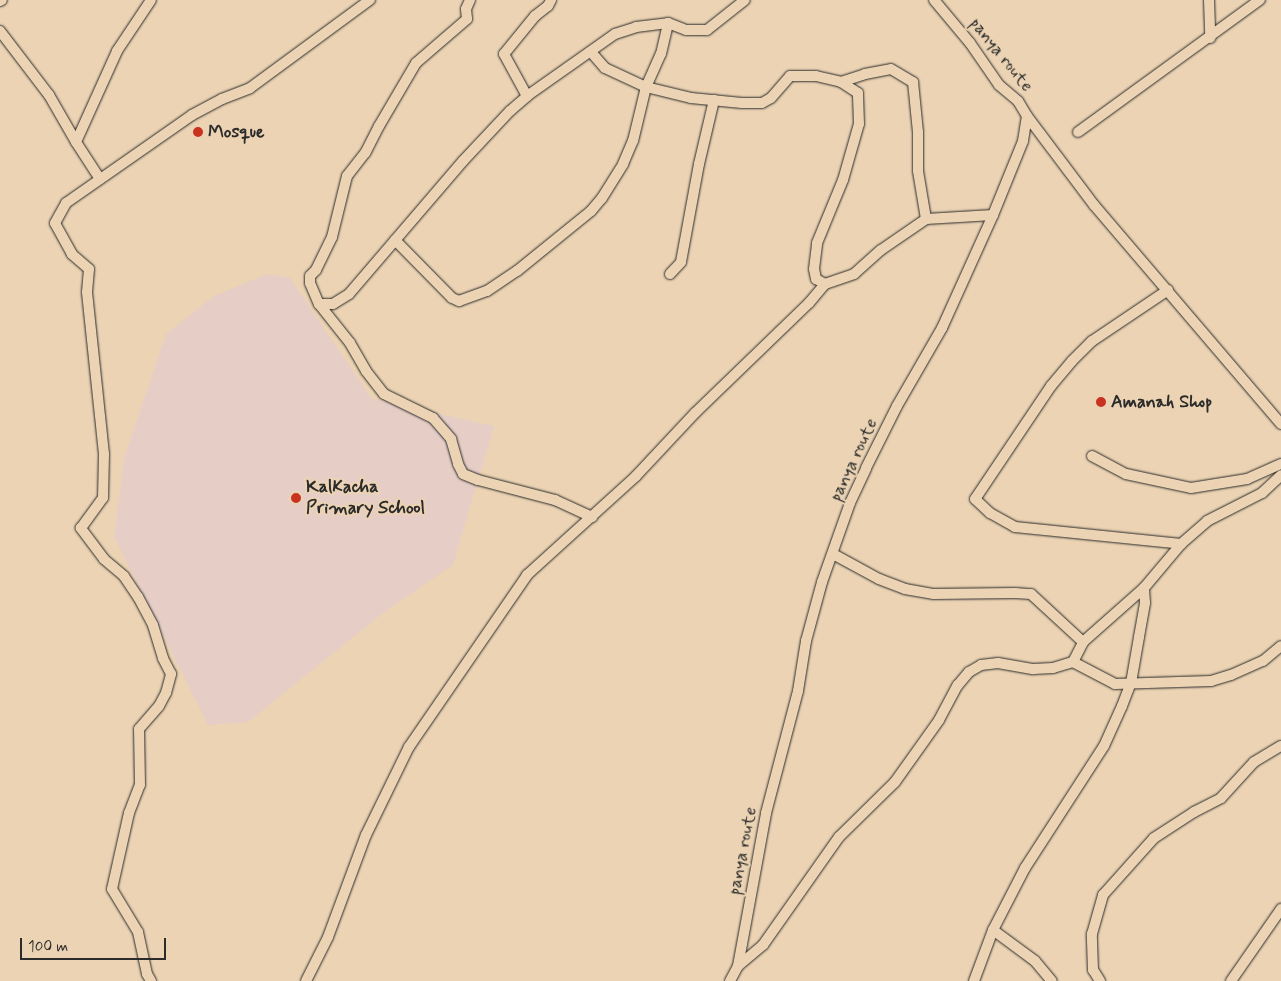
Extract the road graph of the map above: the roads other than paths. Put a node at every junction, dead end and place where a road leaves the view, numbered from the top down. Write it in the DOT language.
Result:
graph roads {
  1 [pos="151,0"];
  2 [pos="370,0"];
  3 [pos="470,0"];
  4 [pos="551,0"];
  5 [pos="745,0"];
  6 [pos="934,0"];
  7 [pos="1209,0"];
  8 [pos="1260,0"];
  9 [pos="668,23"];
  10 [pos="0,31"];
  11 [pos="1210,38"];
  12 [pos="591,52"];
  13 [pos="841,82"];
  14 [pos="646,87"];
  15 [pos="527,96"];
  16 [pos="714,100"];
  17 [pos="1027,116"];
  18 [pos="1078,132"];
  19 [pos="76,142"];
  20 [pos="100,179"];
  21 [pos="993,215"];
  22 [pos="926,219"];
  23 [pos="395,240"];
  24 [pos="670,274"];
  25 [pos="825,284"];
  26 [pos="1168,290"];
  27 [pos="319,304"];
  28 [pos="1281,424"];
  29 [pos="1092,456"];
  30 [pos="1281,464"];
  31 [pos="1281,475"];
  32 [pos="592,516"];
  33 [pos="1181,544"];
  34 [pos="833,554"];
  35 [pos="1144,588"];
  36 [pos="1083,642"];
  37 [pos="1281,646"];
  38 [pos="1073,662"];
  39 [pos="1131,683"];
  40 [pos="1281,746"];
  41 [pos="1281,909"];
  42 [pos="993,930"];
  43 [pos="738,966"];
  44 [pos="151,981"];
  45 [pos="306,981"];
  46 [pos="730,981"];
  47 [pos="974,981"];
  48 [pos="1052,981"];
  49 [pos="1100,981"];
  50 [pos="1231,981"];
  1 -- 19 [label="street"];
  2 -- 20 [label="street"];
  3 -- 27 [label="street"];
  4 -- 15 [label="street"];
  5 -- 9 [label="street"];
  6 -- 17 [label="street, panya route"];
  7 -- 11 [label="street"];
  8 -- 11 [label="street"];
  9 -- 12 [label="street"];
  9 -- 14 [label="street"];
  10 -- 19 [label="street"];
  11 -- 18 [label="street"];
  12 -- 14 [label="street"];
  12 -- 15 [label="street"];
  13 -- 16 [label="street"];
  13 -- 22 [label="street"];
  13 -- 25 [label="street"];
  14 -- 16 [label="street"];
  14 -- 23 [label="street"];
  15 -- 23 [label="street"];
  16 -- 24 [label="street"];
  17 -- 21 [label="street, panya route"];
  17 -- 26 [label="street"];
  19 -- 20 [label="street"];
  20 -- 44 [label="street"];
  21 -- 22 [label="street"];
  21 -- 34 [label="street, panya route"];
  22 -- 25 [label="street"];
  23 -- 27 [label="street"];
  25 -- 32 [label="street"];
  26 -- 28 [label="street"];
  26 -- 33 [label="street"];
  27 -- 32 [label="street"];
  29 -- 30 [label="street"];
  31 -- 33 [label="street"];
  32 -- 45 [label="street"];
  33 -- 35 [label="street"];
  34 -- 36 [label="street"];
  34 -- 43 [label="street, panya route"];
  35 -- 36 [label="street"];
  35 -- 39 [label="street"];
  36 -- 38 [label="street"];
  37 -- 39 [label="street"];
  38 -- 39 [label="street"];
  38 -- 43 [label="street"];
  39 -- 42 [label="street"];
  40 -- 49 [label="street"];
  41 -- 50 [label="street"];
  42 -- 47 [label="street"];
  42 -- 48 [label="street"];
  43 -- 46 [label="street, panya route"];
}
